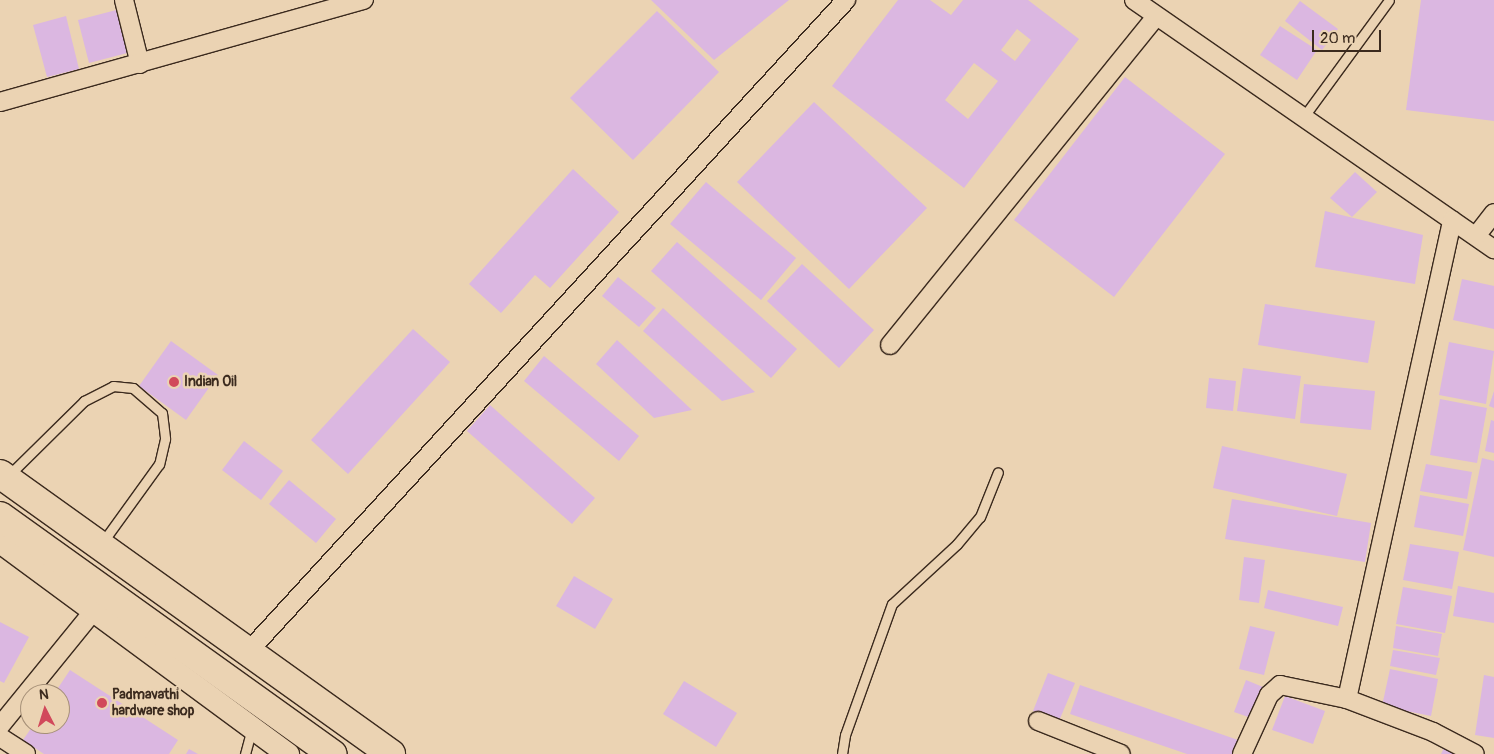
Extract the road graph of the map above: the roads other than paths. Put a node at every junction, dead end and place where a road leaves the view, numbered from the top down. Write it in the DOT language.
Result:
graph roads {
  1 [pos="124,0"];
  2 [pos="364,0"];
  3 [pos="846,0"];
  4 [pos="1134,0"];
  5 [pos="1389,0"];
  6 [pos="1156,17"];
  7 [pos="140,64"];
  8 [pos="0,102"];
  9 [pos="1302,118"];
  10 [pos="1494,213"];
  11 [pos="1452,220"];
  12 [pos="1476,236"];
  13 [pos="1494,249"];
  14 [pos="890,346"];
  15 [pos="998,472"];
  16 [pos="3,476"];
  17 [pos="0,516"];
  18 [pos="0,542"];
  19 [pos="100,546"];
  20 [pos="95,609"];
  21 [pos="248,652"];
  22 [pos="1347,699"];
  23 [pos="1038,721"];
  24 [pos="0,726"];
  25 [pos="252,726"];
  26 [pos="0,737"];
  27 [pos="1111,752"];
  28 [pos="394,753"];
  29 [pos="26,754"];
  30 [pos="245,754"];
  31 [pos="288,754"];
  32 [pos="333,754"];
  33 [pos="842,754"];
  34 [pos="1242,754"];
  35 [pos="1475,754"];
  1 -- 7 [label="street"];
  2 -- 7 [label="street"];
  3 -- 21 [label="street"];
  4 -- 6 [label="street"];
  5 -- 9 [label="lane"];
  6 -- 9 [label="street"];
  6 -- 14 [label="street"];
  7 -- 8 [label="street"];
  9 -- 11 [label="street"];
  10 -- 12 [label="street"];
  11 -- 12 [label="street"];
  11 -- 22 [label="street"];
  12 -- 13 [label="street"];
  15 -- 33 [label="lane"];
  16 -- 19 [label="highway"];
  16 -- 19 [label="lane"];
  17 -- 32 [label="highway"];
  18 -- 20 [label="street"];
  19 -- 21 [label="highway"];
  20 -- 24 [label="street"];
  20 -- 25 [label="street"];
  21 -- 28 [label="highway"];
  22 -- 34 [label="street"];
  22 -- 35 [label="street"];
  23 -- 27 [label="street"];
  25 -- 30 [label="lane"];
  25 -- 31 [label="street"];
  26 -- 29 [label="street"];
}
